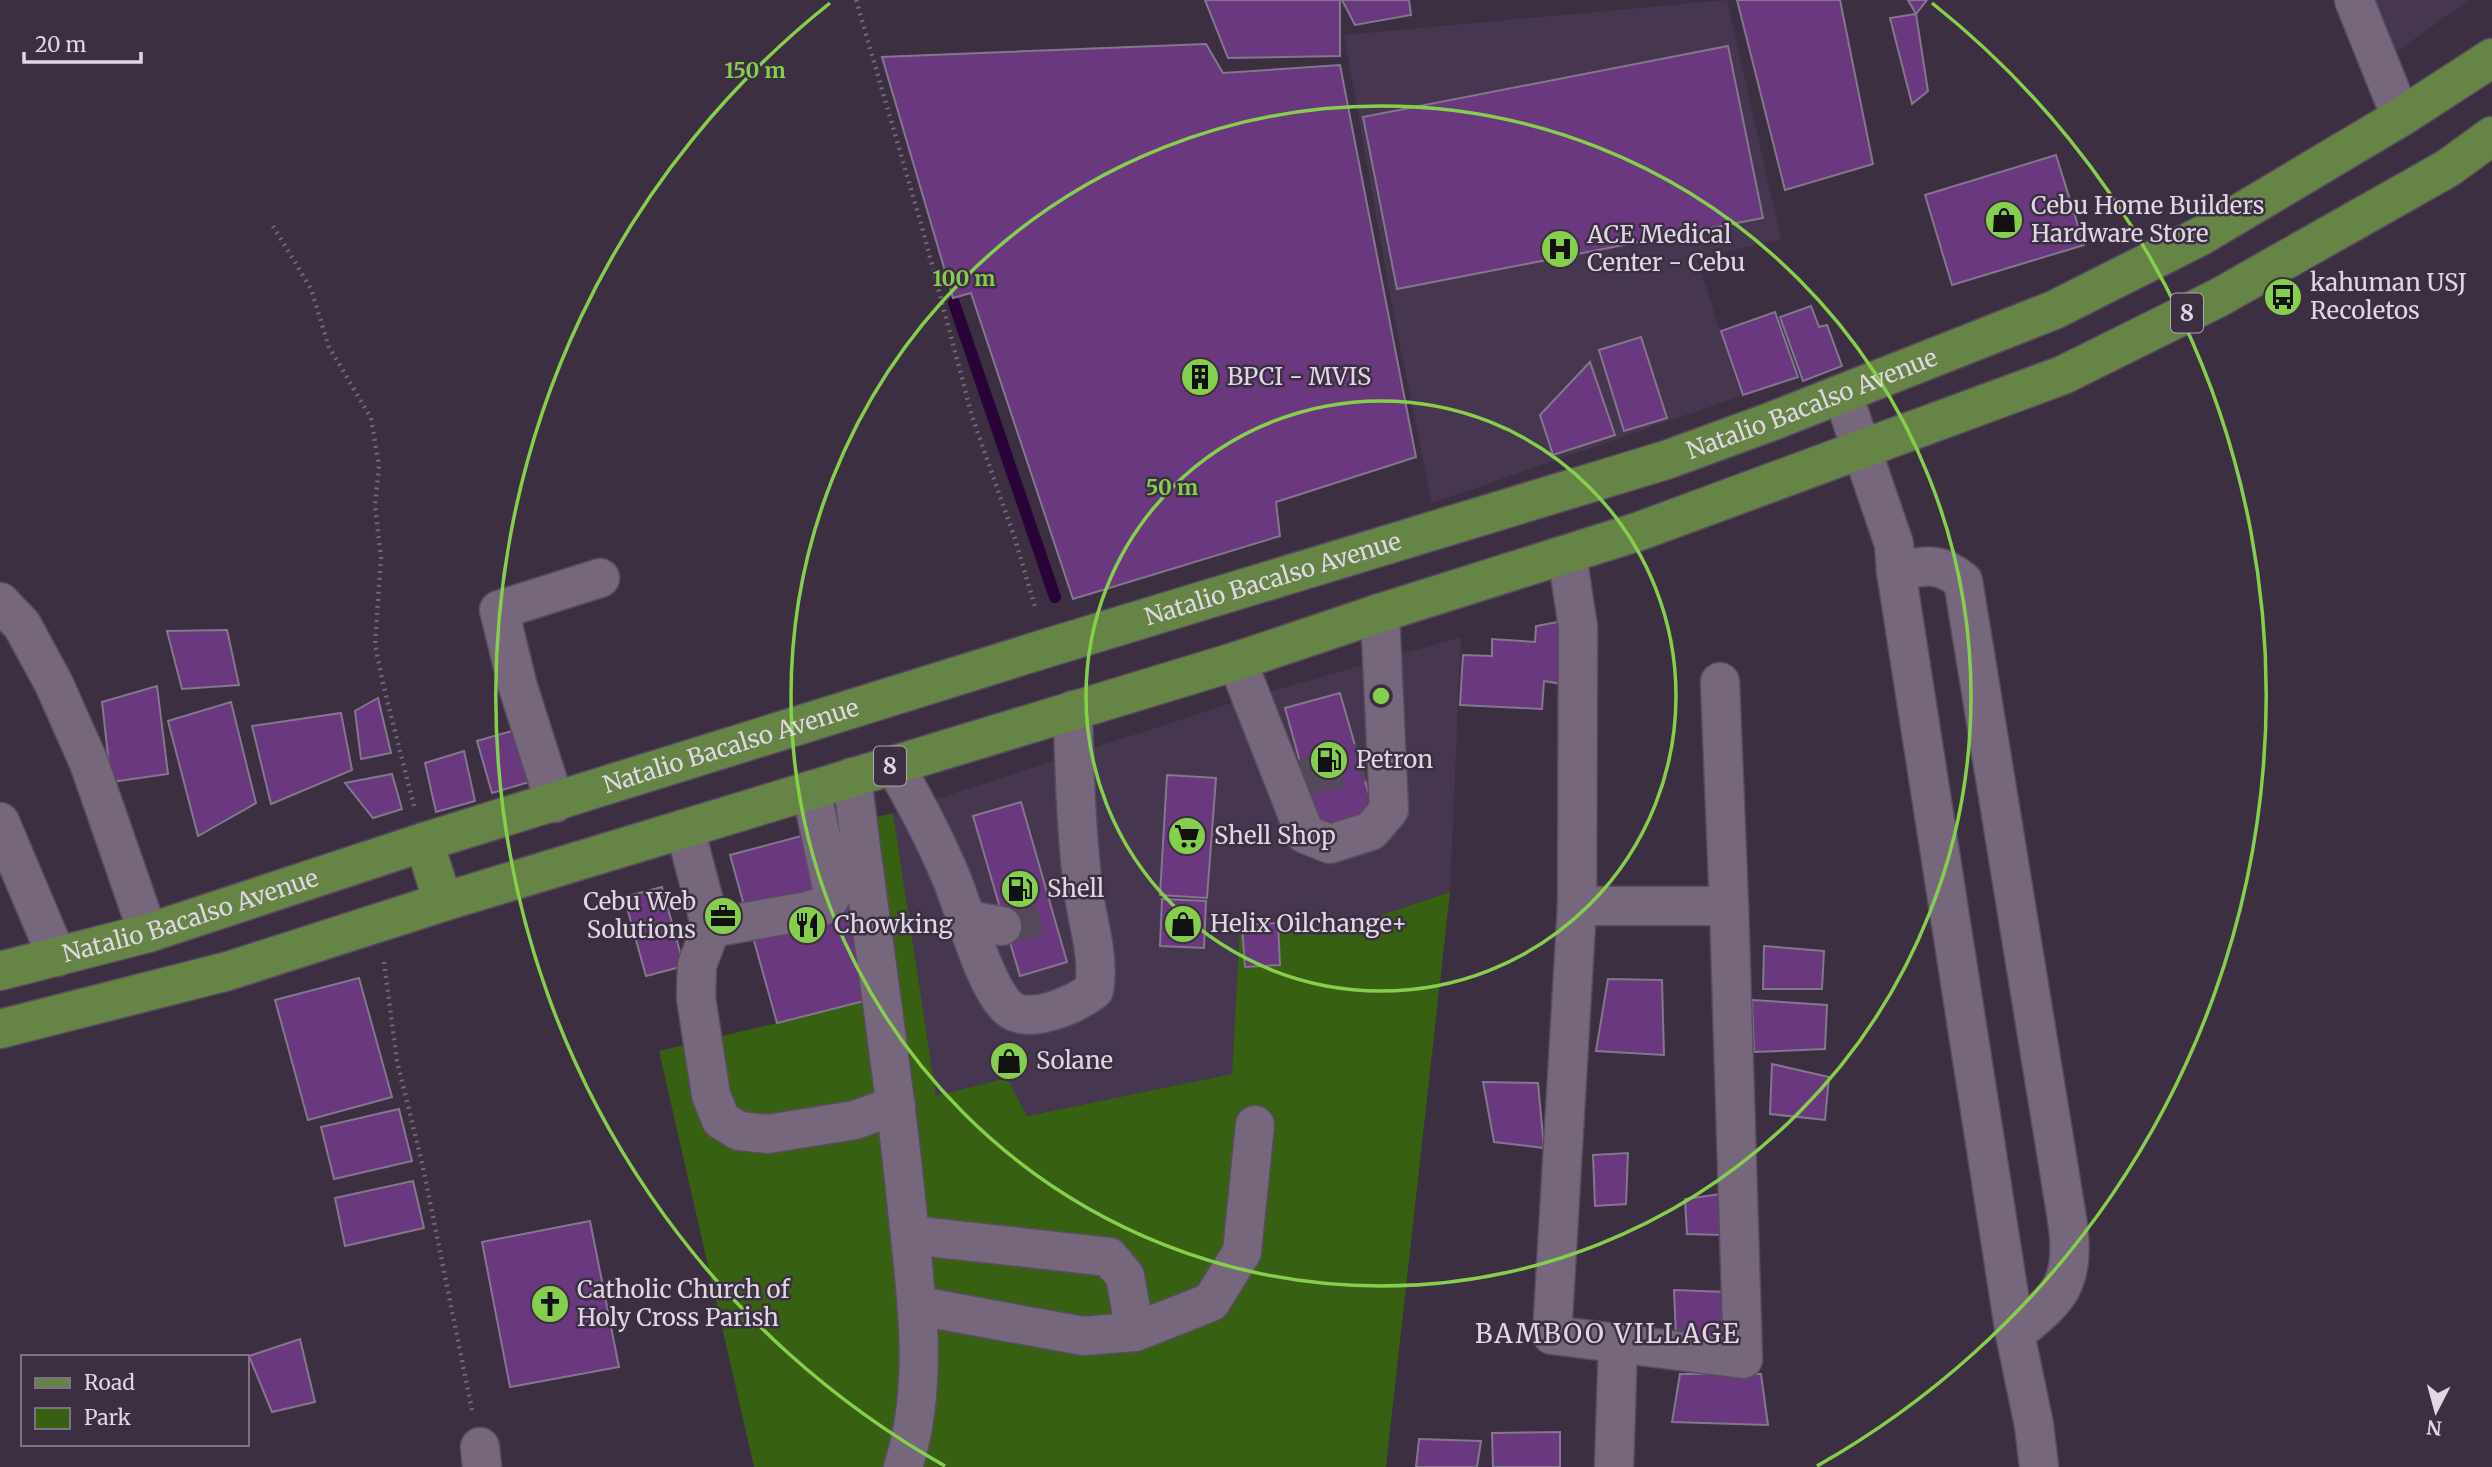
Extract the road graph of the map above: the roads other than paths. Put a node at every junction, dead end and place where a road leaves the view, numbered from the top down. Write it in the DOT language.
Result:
graph roads {
  1 [pos="2354,0"];
  2 [pos="2492,58"];
  3 [pos="2401,117"];
  4 [pos="2492,136"];
  5 [pos="1843,395"];
  6 [pos="1863,450"];
  7 [pos="1567,555"];
  8 [pos="1896,571"];
  9 [pos="600,578"];
  10 [pos="0,602"];
  11 [pos="1380,612"];
  12 [pos="1237,661"];
  13 [pos="1720,682"];
  14 [pos="1073,709"];
  15 [pos="894,765"];
  16 [pos="852,777"];
  17 [pos="811,790"];
  18 [pos="555,803"];
  19 [pos="0,822"];
  20 [pos="685,829"];
  21 [pos="424,842"];
  22 [pos="443,902"];
  23 [pos="1577,906"];
  24 [pos="1729,906"];
  25 [pos="711,928"];
  26 [pos="148,933"];
  27 [pos="57,957"];
  28 [pos="0,971"];
  29 [pos="0,1029"];
  30 [pos="897,1105"];
  31 [pos="1255,1125"];
  32 [pos="910,1235"];
  33 [pos="919,1306"];
  34 [pos="1135,1332"];
  35 [pos="2015,1334"];
  36 [pos="1618,1343"];
  37 [pos="903,1467"];
  38 [pos="1614,1467"];
  39 [pos="2039,1467"];
  1 -- 3 [label="street"];
  2 -- 3 [label="main road, Natalio Bacalso Avenue"];
  3 -- 5 [label="main road, Natalio Bacalso Avenue"];
  4 -- 6 [label="main road, 8"];
  5 -- 6 [label="street"];
  5 -- 18 [label="main road, Natalio Bacalso Avenue"];
  6 -- 7 [label="main road, 8"];
  6 -- 8 [label="street"];
  7 -- 11 [label="main road, 8"];
  7 -- 23 [label="street"];
  8 -- 35 [label="street"];
  8 -- 35 [label="street"];
  9 -- 18 [label="street"];
  10 -- 26 [label="street"];
  11 -- 12 [label="main road, 8"];
  11 -- 12 [label="street"];
  12 -- 14 [label="main road, 8"];
  13 -- 24 [label="street"];
  14 -- 15 [label="main road, 8"];
  14 -- 15 [label="street"];
  15 -- 16 [label="main road, 8"];
  16 -- 17 [label="main road, 8"];
  16 -- 30 [label="street"];
  17 -- 20 [label="main road, 8"];
  17 -- 25 [label="street"];
  18 -- 21 [label="main road, Natalio Bacalso Avenue"];
  19 -- 27 [label="street"];
  20 -- 22 [label="main road, 8"];
  20 -- 25 [label="street"];
  21 -- 22 [label="main road"];
  21 -- 26 [label="main road, Natalio Bacalso Avenue"];
  22 -- 29 [label="main road, 8"];
  23 -- 24 [label="street"];
  23 -- 36 [label="street"];
  24 -- 36 [label="street"];
  25 -- 30 [label="street"];
  26 -- 27 [label="main road, Natalio Bacalso Avenue"];
  27 -- 28 [label="main road, Natalio Bacalso Avenue"];
  30 -- 32 [label="street"];
  31 -- 34 [label="street"];
  32 -- 33 [label="street"];
  32 -- 34 [label="street"];
  33 -- 34 [label="street"];
  33 -- 37 [label="street"];
  35 -- 39 [label="street"];
  36 -- 38 [label="street"];
}
